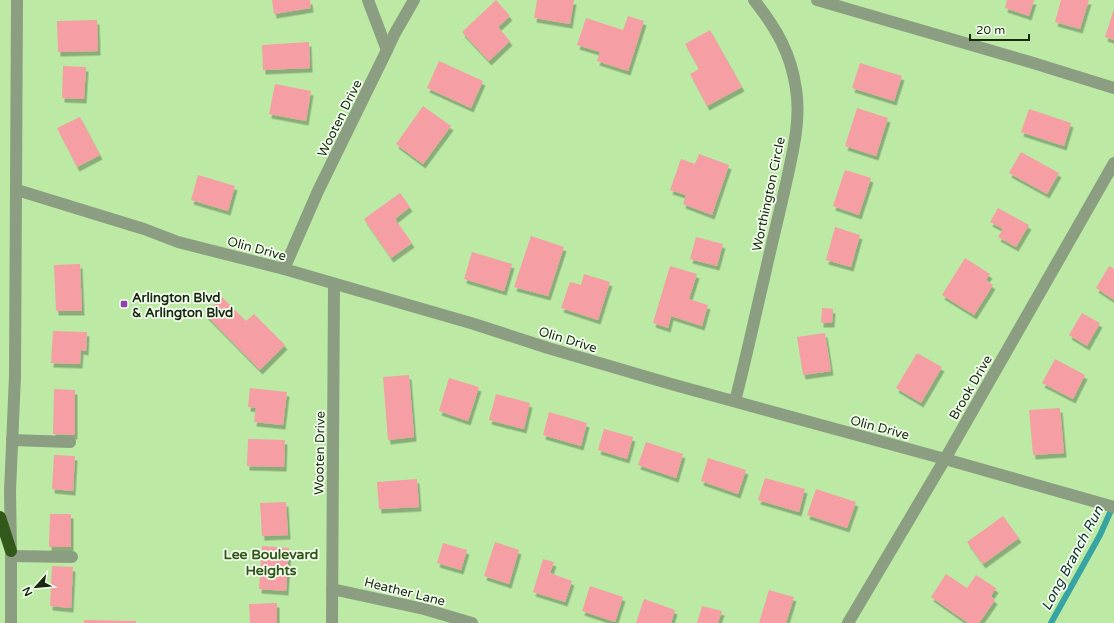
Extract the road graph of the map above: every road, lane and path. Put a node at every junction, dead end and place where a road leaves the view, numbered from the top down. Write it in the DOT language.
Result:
graph roads {
  1 [pos="18,0"];
  2 [pos="368,0"];
  3 [pos="414,0"];
  4 [pos="754,0"];
  5 [pos="817,0"];
  6 [pos="387,50"];
  7 [pos="1114,88"];
  8 [pos="1114,163"];
  9 [pos="17,190"];
  10 [pos="284,269"];
  11 [pos="334,284"];
  12 [pos="735,401"];
  13 [pos="12,440"];
  14 [pos="70,442"];
  15 [pos="945,459"];
  16 [pos="1109,505"];
  17 [pos="0,517"];
  18 [pos="11,554"];
  19 [pos="72,557"];
  20 [pos="332,588"];
  21 [pos="10,623"];
  22 [pos="332,623"];
  23 [pos="472,623"];
  24 [pos="848,623"];
  1 -- 9 [label="street"];
  2 -- 6 [label="street"];
  3 -- 6 [label="street"];
  4 -- 12 [label="street, Worthington Circle"];
  5 -- 7 [label="street"];
  6 -- 10 [label="street, Wooten Drive"];
  8 -- 15 [label="street, Brook Drive"];
  9 -- 10 [label="street, Olin Drive"];
  9 -- 13 [label="street"];
  10 -- 11 [label="street, Olin Drive"];
  11 -- 12 [label="street, Olin Drive"];
  11 -- 20 [label="street, Wooten Drive"];
  12 -- 15 [label="street, Olin Drive"];
  13 -- 14 [label="street"];
  13 -- 18 [label="street"];
  15 -- 16 [label="street, Olin Drive"];
  15 -- 24 [label="street, Brook Drive"];
  17 -- 18 [label="highway"];
  18 -- 19 [label="street"];
  18 -- 21 [label="street"];
  20 -- 22 [label="street, Wooten Drive"];
  20 -- 23 [label="street, Heather Lane"];
}
